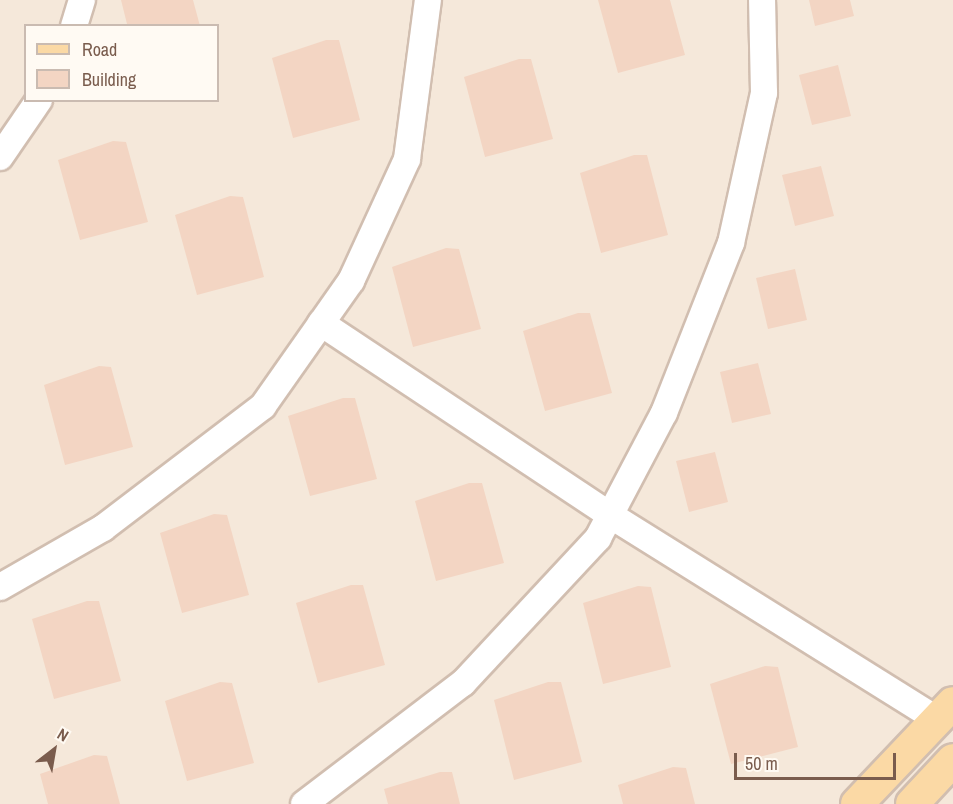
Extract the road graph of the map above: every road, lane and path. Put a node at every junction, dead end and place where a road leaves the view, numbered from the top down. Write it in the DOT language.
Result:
graph roads {
  1 [pos="82,0"];
  2 [pos="428,0"];
  3 [pos="762,0"];
  4 [pos="75,24"];
  5 [pos="38,102"];
  6 [pos="0,157"];
  7 [pos="321,323"];
  8 [pos="610,515"];
  9 [pos="0,587"];
  10 [pos="944,711"];
  11 [pos="953,760"];
  12 [pos="304,804"];
  13 [pos="857,804"];
  14 [pos="912,804"];
  1 -- 4 [label="street"];
  2 -- 7 [label="street"];
  3 -- 8 [label="street"];
  5 -- 6 [label="street"];
  7 -- 8 [label="street"];
  7 -- 9 [label="street"];
  8 -- 10 [label="street"];
  8 -- 12 [label="street"];
  10 -- 13 [label="main road"];
  11 -- 14 [label="main road"];
}
